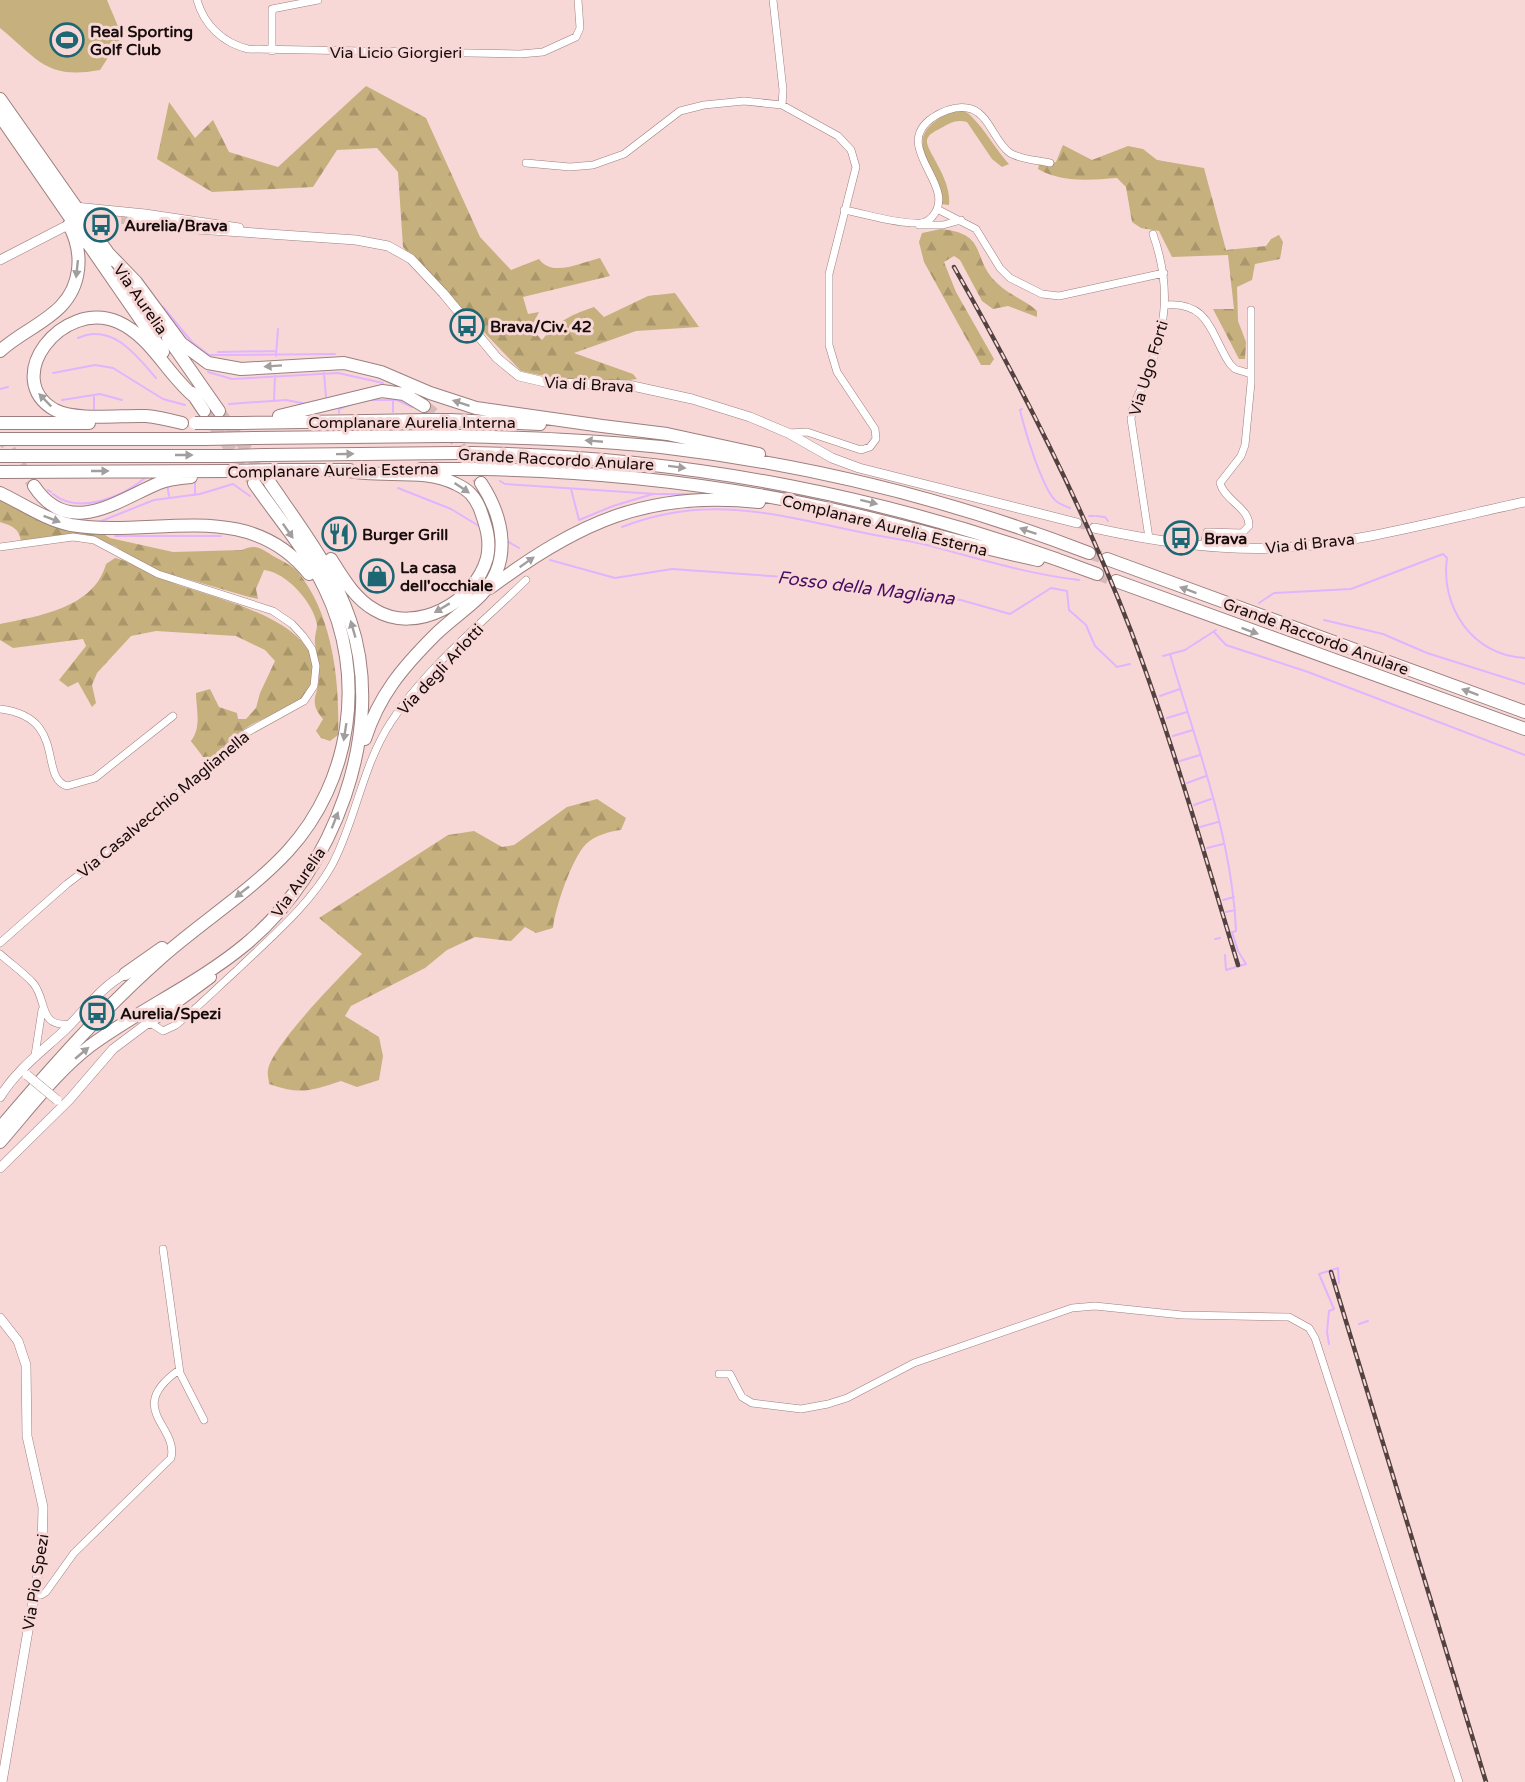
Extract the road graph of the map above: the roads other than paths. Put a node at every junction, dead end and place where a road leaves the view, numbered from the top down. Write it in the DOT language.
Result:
graph roads {
  1 [pos="197,0"];
  2 [pos="318,0"];
  3 [pos="578,0"];
  4 [pos="773,0"];
  5 [pos="272,51"];
  6 [pos="0,99"];
  7 [pos="782,105"];
  8 [pos="0,116"];
  9 [pos="31,160"];
  10 [pos="526,163"];
  11 [pos="1050,163"];
  12 [pos="75,207"];
  13 [pos="937,209"];
  14 [pos="844,210"];
  15 [pos="135,220"];
  16 [pos="961,220"];
  17 [pos="914,224"];
  18 [pos="64,227"];
  19 [pos="252,234"];
  20 [pos="1153,234"];
  21 [pos="109,255"];
  22 [pos="0,260"];
  23 [pos="1164,273"];
  24 [pos="1166,305"];
  25 [pos="1251,310"];
  26 [pos="2,348"];
  27 [pos="1251,374"];
  28 [pos="196,398"];
  29 [pos="424,406"];
  30 [pos="204,411"];
  31 [pos="219,411"];
  32 [pos="0,423"];
  33 [pos="182,423"];
  34 [pos="248,423"];
  35 [pos="602,426"];
  36 [pos="788,434"];
  37 [pos="0,439"];
  38 [pos="0,456"];
  39 [pos="344,470"];
  40 [pos="224,471"];
  41 [pos="0,472"];
  42 [pos="818,472"];
  43 [pos="254,483"];
  44 [pos="270,483"];
  45 [pos="481,483"];
  46 [pos="34,486"];
  47 [pos="0,492"];
  48 [pos="1525,502"];
  49 [pos="285,505"];
  50 [pos="820,506"];
  51 [pos="1077,523"];
  52 [pos="1094,528"];
  53 [pos="1149,538"];
  54 [pos="1204,545"];
  55 [pos="0,548"];
  56 [pos="1089,553"];
  57 [pos="1107,559"];
  58 [pos="1092,572"];
  59 [pos="526,580"];
  60 [pos="1116,581"];
  61 [pos="479,596"];
  62 [pos="349,692"];
  63 [pos="0,709"];
  64 [pos="1525,712"];
  65 [pos="173,716"];
  66 [pos="1525,729"];
  67 [pos="344,796"];
  68 [pos="192,932"];
  69 [pos="0,943"];
  70 [pos="0,954"];
  71 [pos="222,962"];
  72 [pos="125,974"];
  73 [pos="42,1007"];
  74 [pos="149,1022"];
  75 [pos="71,1024"];
  76 [pos="35,1055"];
  77 [pos="23,1072"];
  78 [pos="0,1097"];
  79 [pos="60,1103"];
  80 [pos="0,1128"];
  81 [pos="0,1142"];
  82 [pos="0,1168"];
  83 [pos="163,1249"];
  84 [pos="0,1318"];
  85 [pos="179,1370"];
  86 [pos="719,1374"];
  87 [pos="204,1420"];
  88 [pos="33,1596"];
  89 [pos="2,1782"];
  90 [pos="1459,1782"];
  1 -- 5 [label="street, Via Licio Giorgieri"];
  2 -- 5 [label="street"];
  3 -- 5 [label="street, Via Licio Giorgieri"];
  4 -- 7 [label="street"];
  6 -- 12 [label="highway, Via Aurelia"];
  7 -- 10 [label="street"];
  7 -- 14 [label="street"];
  8 -- 9 [label="highway, Via Aurelia"];
  9 -- 26 [label="highway, one-way"];
  9 -- 28 [label="highway, Via Aurelia"];
  11 -- 13 [label="street"];
  12 -- 19 [label="street"];
  12 -- 21 [label="highway, Via Aurelia"];
  13 -- 16 [label="street"];
  13 -- 17 [label="street"];
  14 -- 17 [label="street"];
  14 -- 36 [label="street"];
  15 -- 19 [label="street, Via di Brava"];
  16 -- 17 [label="street"];
  16 -- 23 [label="street"];
  18 -- 22 [label="street"];
  19 -- 36 [label="street, Via di Brava"];
  20 -- 23 [label="street, Via Ugo Forti"];
  21 -- 31 [label="highway, Via Aurelia"];
  35 -- 21 [label="highway, one-way"];
  23 -- 24 [label="street, Via Ugo Forti"];
  24 -- 27 [label="street, Via Ugo Forti"];
  24 -- 53 [label="street, Via Ugo Forti"];
  25 -- 27 [label="street"];
  27 -- 54 [label="street"];
  28 -- 30 [label="highway, Via Aurelia"];
  33 -- 28 [label="highway, one-way"];
  29 -- 34 [label="highway"];
  32 -- 33 [label="highway, Complanare Aurelia Interna"];
  33 -- 34 [label="highway, Complanare Aurelia Interna, bridge"];
  34 -- 35 [label="highway, Complanare Aurelia Interna, bridge"];
  35 -- 42 [label="highway, Complanare Aurelia Interna"];
  36 -- 51 [label="street, Via di Brava"];
  42 -- 37 [label="highway, Grande Raccordo Anulare, one-way, bridge"];
  38 -- 58 [label="highway, Grande Raccordo Anulare, one-way, bridge"];
  39 -- 40 [label="highway, Complanare Aurelia Esterna, bridge"];
  39 -- 49 [label="highway, one-way"];
  39 -- 50 [label="highway, Complanare Aurelia Esterna, bridge"];
  41 -- 40 [label="highway, Complanare Aurelia Esterna, one-way"];
  40 -- 46 [label="highway"];
  56 -- 42 [label="highway, Grande Raccordo Anulare, one-way"];
  43 -- 62 [label="highway, Via Aurelia, one-way"];
  44 -- 49 [label="highway, Via Aurelia"];
  45 -- 61 [label="highway"];
  47 -- 62 [label="highway, one-way"];
  48 -- 54 [label="street, Via di Brava"];
  67 -- 49 [label="highway, Via Aurelia, one-way"];
  50 -- 58 [label="highway, Complanare Aurelia Esterna"];
  61 -- 50 [label="highway, one-way"];
  52 -- 53 [label="street, Via di Brava"];
  53 -- 54 [label="street, Via di Brava"];
  55 -- 69 [label="street, Via Casalvecchio Maglianella"];
  64 -- 57 [label="highway, Grande Raccordo Anulare, one-way"];
  59 -- 74 [label="street, Via degli Arlotti"];
  60 -- 66 [label="highway, Grande Raccordo Anulare, one-way"];
  61 -- 67 [label="highway"];
  62 -- 68 [label="highway, Via Aurelia, one-way"];
  63 -- 65 [label="street"];
  71 -- 67 [label="highway, Via Aurelia, one-way"];
  68 -- 72 [label="highway"];
  68 -- 80 [label="highway, Via Aurelia"];
  70 -- 73 [label="street"];
  71 -- 74 [label="highway"];
  81 -- 71 [label="highway, Via Aurelia, one-way"];
  72 -- 75 [label="street"];
  73 -- 75 [label="street"];
  73 -- 76 [label="street"];
  74 -- 79 [label="street"];
  75 -- 76 [label="street"];
  76 -- 77 [label="street"];
  77 -- 78 [label="street"];
  77 -- 79 [label="street, bridge"];
  79 -- 82 [label="street"];
  83 -- 85 [label="street"];
  84 -- 88 [label="street, Via Pio Spezi"];
  85 -- 87 [label="street"];
  85 -- 88 [label="street"];
  86 -- 90 [label="street"];
  88 -- 89 [label="street, Via Pio Spezi"];
}
